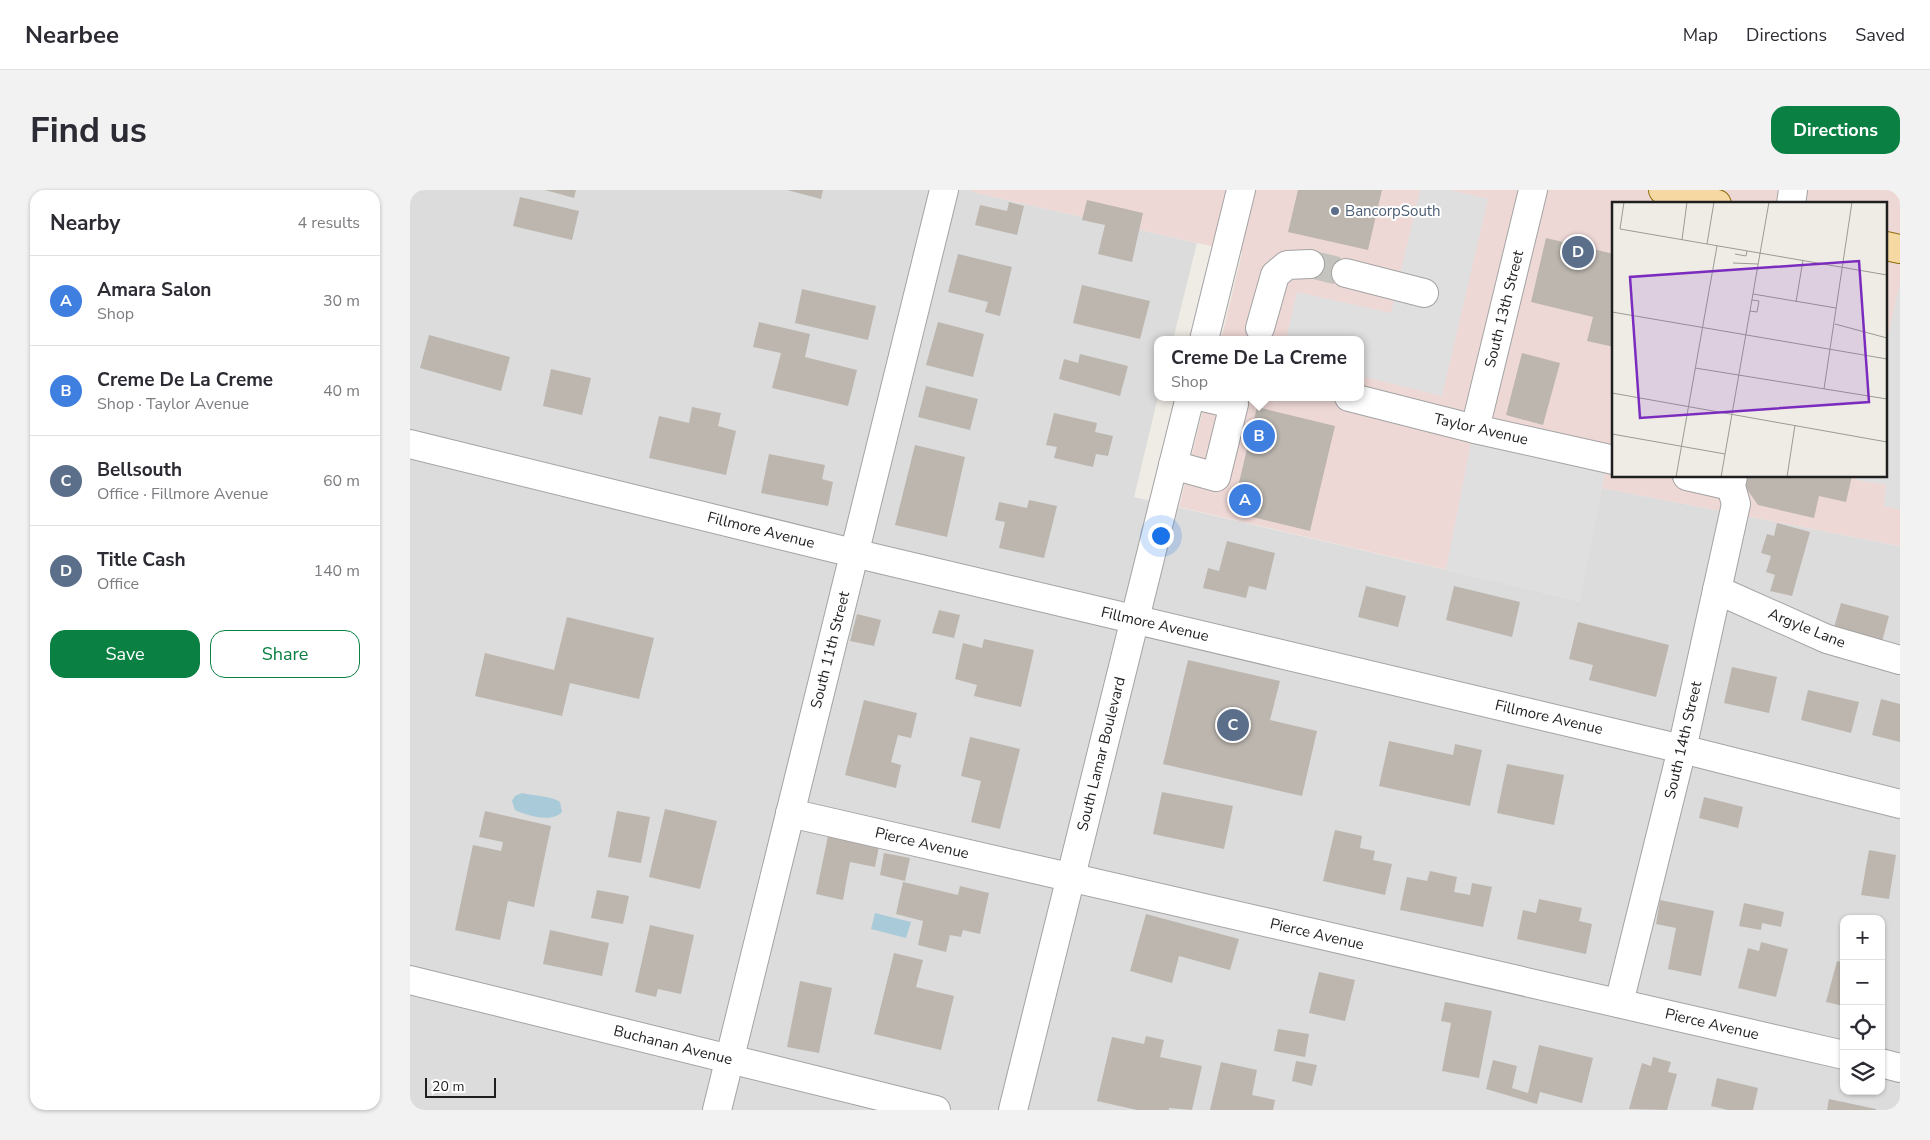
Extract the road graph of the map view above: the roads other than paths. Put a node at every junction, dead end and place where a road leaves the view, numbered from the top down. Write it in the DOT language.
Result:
graph roads {
  1 [pos="944,190"];
  2 [pos="1241,190"];
  3 [pos="1532,190"];
  4 [pos="1663,190"];
  5 [pos="1709,202"];
  6 [pos="1310,264"];
  7 [pos="1346,273"];
  8 [pos="1424,293"];
  9 [pos="1260,328"];
  10 [pos="1205,336"];
  11 [pos="1189,401"];
  12 [pos="1221,401"];
  13 [pos="1364,401"];
  14 [pos="1475,429"];
  15 [pos="410,444"];
  16 [pos="1612,460"];
  17 [pos="1173,465"];
  18 [pos="1705,478"];
  19 [pos="1732,481"];
  20 [pos="854,553"];
  21 [pos="1717,590"];
  22 [pos="1135,619"];
  23 [pos="1900,660"];
  24 [pos="1682,749"];
  25 [pos="1900,804"];
  26 [pos="790,812"];
  27 [pos="1071,877"];
  28 [pos="410,980"];
  29 [pos="1619,1003"];
  30 [pos="1840,1054"];
  31 [pos="729,1059"];
  32 [pos="1885,1064"];
  33 [pos="1900,1068"];
  34 [pos="717,1110"];
  35 [pos="936,1110"];
  36 [pos="1013,1110"];
  1 -- 20 [label="street, South 11th Street"];
  2 -- 10 [label="street"];
  3 -- 14 [label="street, South 13th Street"];
  4 -- 5 [label="main road"];
  6 -- 9 [label="street"];
  7 -- 8 [label="street"];
  11 -- 17 [label="street, South Lamar Boulevard"];
  12 -- 17 [label="street"];
  13 -- 14 [label="street, Taylor Avenue"];
  14 -- 16 [label="street, Taylor Avenue"];
  15 -- 20 [label="street, Fillmore Avenue"];
  17 -- 22 [label="street, South Lamar Boulevard"];
  18 -- 19 [label="street"];
  19 -- 21 [label="street, South 14th Street"];
  20 -- 22 [label="street, Fillmore Avenue"];
  20 -- 26 [label="street, South 11th Street"];
  21 -- 23 [label="street, Argyle Lane"];
  21 -- 24 [label="street, South 14th Street"];
  22 -- 24 [label="street, Fillmore Avenue"];
  22 -- 27 [label="street, South Lamar Boulevard"];
  24 -- 25 [label="street, Fillmore Avenue"];
  24 -- 29 [label="street, South 14th Street"];
  26 -- 27 [label="street, Pierce Avenue"];
  26 -- 31 [label="street, South 11th Street"];
  27 -- 29 [label="street, Pierce Avenue"];
  27 -- 36 [label="street, South Lamar Boulevard"];
  28 -- 31 [label="street, Buchanan Avenue"];
  29 -- 30 [label="street, Pierce Avenue"];
  31 -- 34 [label="street, South 11th Street"];
  31 -- 35 [label="street, Buchanan Avenue"];
  32 -- 33 [label="street"];
}
